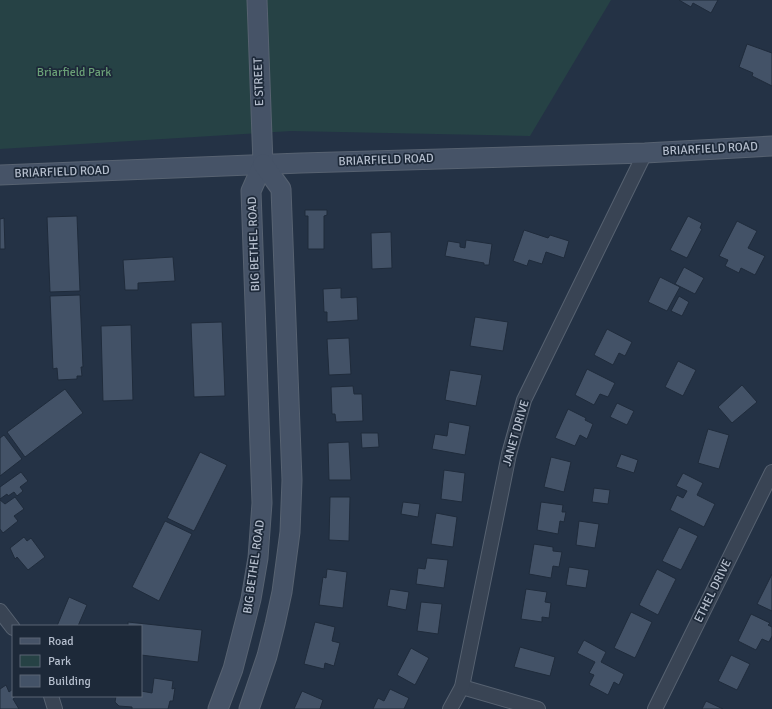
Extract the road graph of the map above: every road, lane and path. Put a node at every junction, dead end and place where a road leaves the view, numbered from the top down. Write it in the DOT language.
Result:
graph roads {
  1 [pos="257,0"];
  2 [pos="772,146"];
  3 [pos="645,153"];
  4 [pos="263,164"];
  5 [pos="0,174"];
  6 [pos="772,472"];
  7 [pos="0,611"];
  8 [pos="12,627"];
  9 [pos="462,687"];
  10 [pos="51,697"];
  11 [pos="55,709"];
  12 [pos="218,709"];
  13 [pos="249,709"];
  14 [pos="450,709"];
  15 [pos="538,709"];
  16 [pos="655,709"];
  1 -- 4 [label="main road, E STREET"];
  2 -- 3 [label="main road, BRIARFIELD ROAD"];
  3 -- 4 [label="main road, BRIARFIELD ROAD"];
  3 -- 9 [label="street, JANET DRIVE"];
  4 -- 5 [label="main road, BRIARFIELD ROAD"];
  4 -- 12 [label="main road, BIG BETHEL ROAD"];
  4 -- 13 [label="main road"];
  6 -- 16 [label="street, ETHEL DRIVE"];
  7 -- 8 [label="street"];
  9 -- 14 [label="street, JANET DRIVE"];
  9 -- 15 [label="street"];
  10 -- 11 [label="street"];
}
